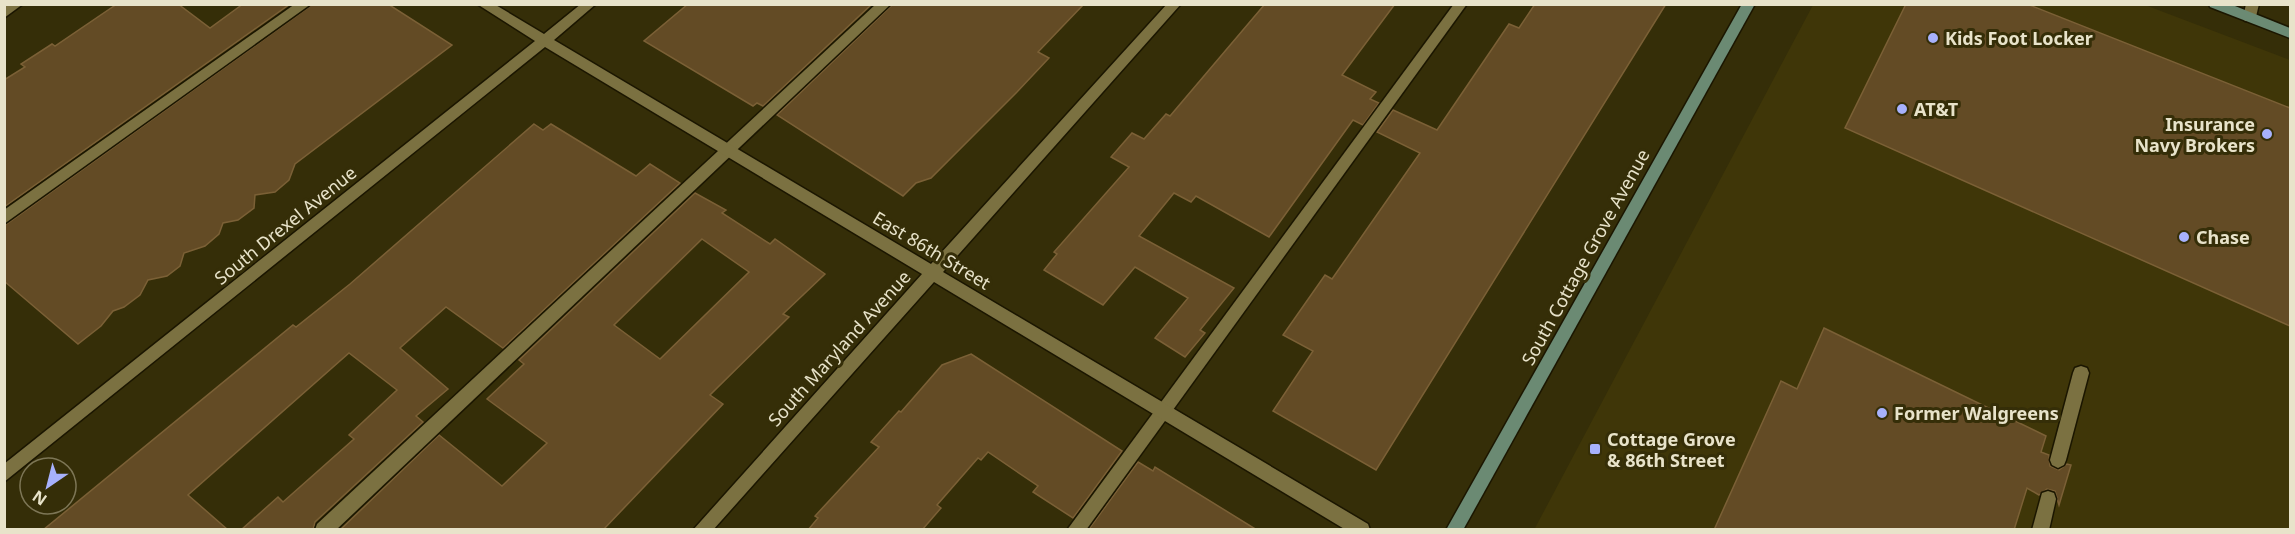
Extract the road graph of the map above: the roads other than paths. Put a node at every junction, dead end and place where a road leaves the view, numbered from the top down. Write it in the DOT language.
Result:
graph roads {
  1 [pos="17,4"];
  2 [pos="305,4"];
  3 [pos="483,4"];
  4 [pos="590,4"];
  5 [pos="885,4"];
  6 [pos="1175,4"];
  7 [pos="1461,4"];
  8 [pos="1749,4"];
  9 [pos="2215,4"];
  10 [pos="2251,11"];
  11 [pos="4,13"];
  12 [pos="2290,33"];
  13 [pos="544,41"];
  14 [pos="728,151"];
  15 [pos="4,218"];
  16 [pos="932,273"];
  17 [pos="2081,373"];
  18 [pos="1163,410"];
  19 [pos="2058,460"];
  20 [pos="4,475"];
  21 [pos="2048,499"];
  22 [pos="323,530"];
  23 [pos="701,530"];
  24 [pos="1075,530"];
  25 [pos="1362,530"];
  26 [pos="1454,530"];
  27 [pos="2040,530"];
  1 -- 11 [label="street"];
  2 -- 15 [label="street"];
  3 -- 13 [label="street, East 86th Street"];
  4 -- 13 [label="street, South Drexel Avenue"];
  5 -- 14 [label="street"];
  6 -- 16 [label="street, South Maryland Avenue"];
  7 -- 18 [label="street"];
  8 -- 26 [label="main road, South Cottage Grove Avenue"];
  9 -- 10 [label="main road"];
  10 -- 12 [label="main road"];
  13 -- 14 [label="street, East 86th Street"];
  13 -- 20 [label="street, South Drexel Avenue"];
  14 -- 16 [label="street, East 86th Street"];
  14 -- 22 [label="street"];
  16 -- 18 [label="street, East 86th Street"];
  16 -- 23 [label="street, South Maryland Avenue"];
  17 -- 19 [label="street"];
  18 -- 24 [label="street"];
  18 -- 25 [label="street, East 86th Street"];
  21 -- 27 [label="street"];
}
